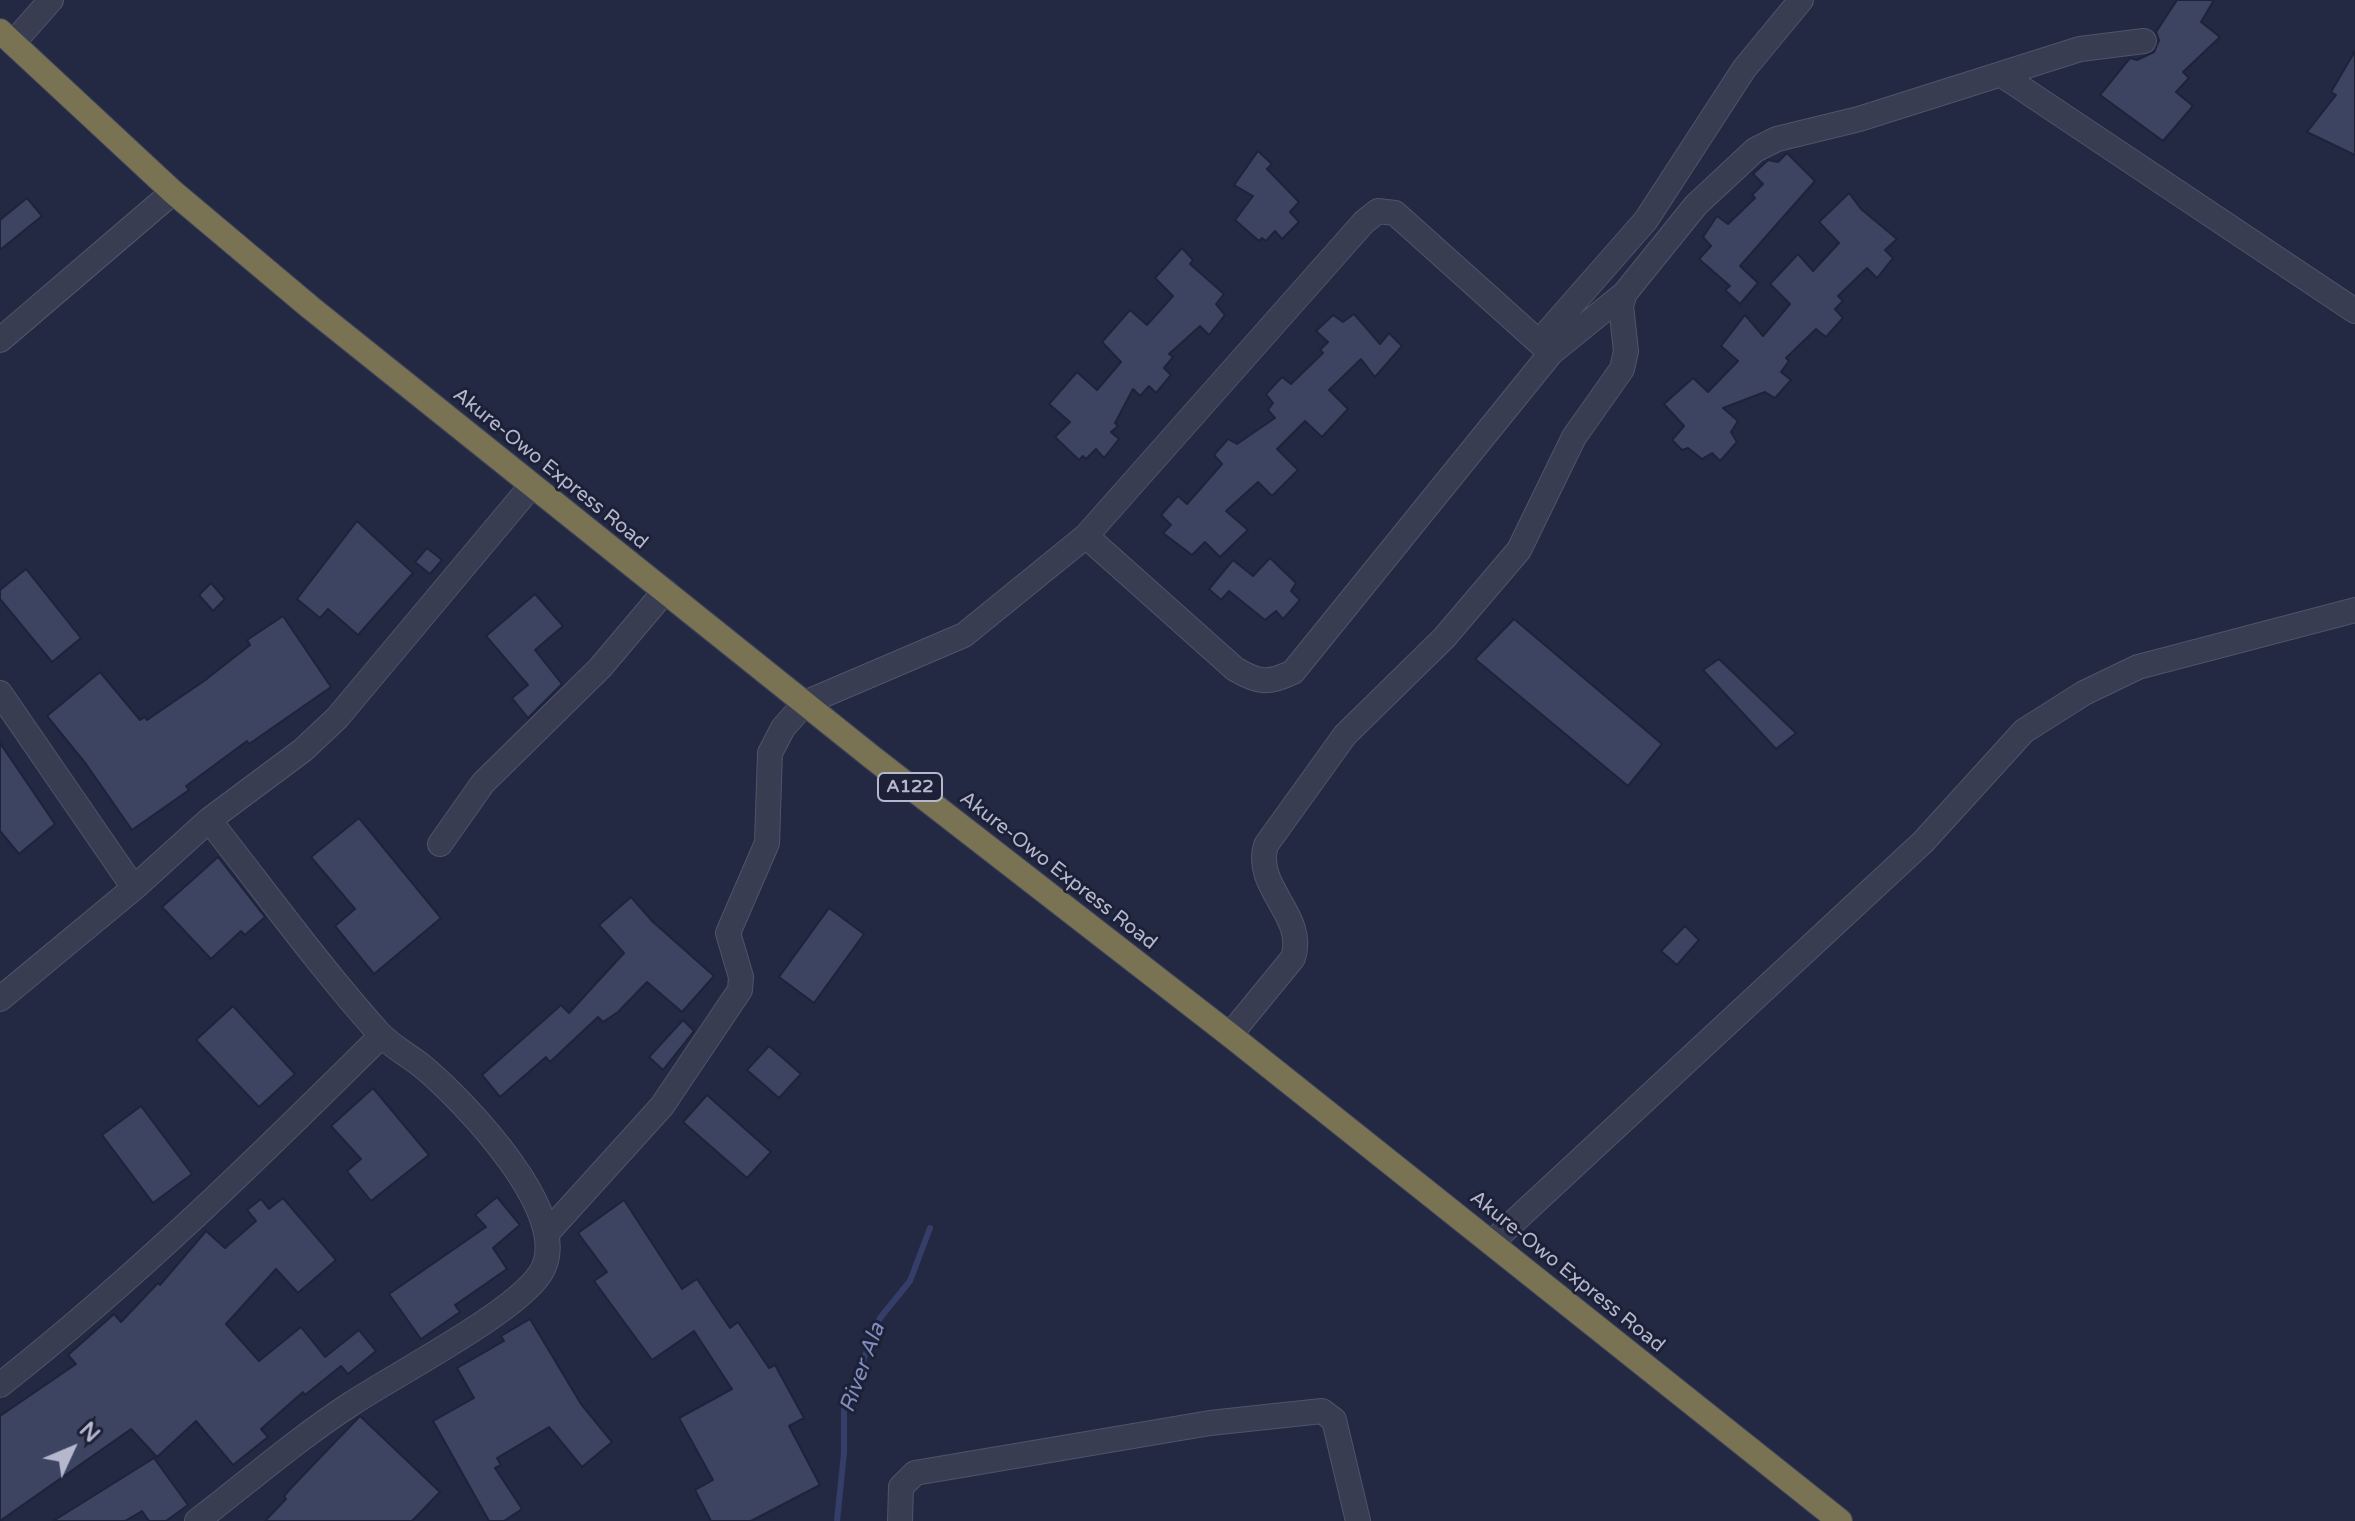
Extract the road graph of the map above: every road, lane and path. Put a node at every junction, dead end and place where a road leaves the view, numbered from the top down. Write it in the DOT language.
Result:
graph roads {
  1 [pos="51,0"];
  2 [pos="1801,0"];
  3 [pos="6,37"];
  4 [pos="2144,41"];
  5 [pos="2002,75"];
  6 [pos="173,192"];
  7 [pos="1625,293"];
  8 [pos="2355,311"];
  9 [pos="0,340"];
  10 [pos="1545,347"];
  11 [pos="532,485"];
  12 [pos="1086,536"];
  13 [pos="665,591"];
  14 [pos="2355,610"];
  15 [pos="0,693"];
  16 [pos="805,703"];
  17 [pos="209,820"];
  18 [pos="440,844"];
  19 [pos="134,888"];
  20 [pos="0,999"];
  21 [pos="1230,1035"];
  22 [pos="381,1036"];
  23 [pos="548,1232"];
  24 [pos="1492,1242"];
  25 [pos="0,1385"];
  26 [pos="197,1521"];
  27 [pos="900,1521"];
  28 [pos="1358,1521"];
  29 [pos="1840,1521"];
  1 -- 3 [label="street"];
  2 -- 10 [label="street"];
  3 -- 6 [label="highway, Akure-Owo Express Road / A122"];
  4 -- 5 [label="street"];
  5 -- 7 [label="street"];
  5 -- 8 [label="street"];
  6 -- 9 [label="street"];
  6 -- 11 [label="highway, Akure-Owo Express Road / A122"];
  7 -- 10 [label="street"];
  7 -- 21 [label="street"];
  10 -- 12 [label="street"];
  10 -- 12 [label="street"];
  11 -- 13 [label="highway, Akure-Owo Express Road / A122"];
  11 -- 17 [label="street"];
  12 -- 16 [label="street"];
  13 -- 16 [label="highway, Akure-Owo Express Road / A122"];
  13 -- 18 [label="street"];
  14 -- 24 [label="street"];
  15 -- 19 [label="street"];
  16 -- 21 [label="highway, Akure-Owo Express Road / A122"];
  16 -- 23 [label="street"];
  17 -- 19 [label="street"];
  17 -- 22 [label="street"];
  19 -- 20 [label="street"];
  21 -- 24 [label="highway, Akure-Owo Express Road / A122"];
  22 -- 23 [label="street"];
  22 -- 25 [label="street"];
  23 -- 26 [label="street"];
  24 -- 29 [label="highway, Akure-Owo Express Road / A122"];
  27 -- 28 [label="street"];
}
